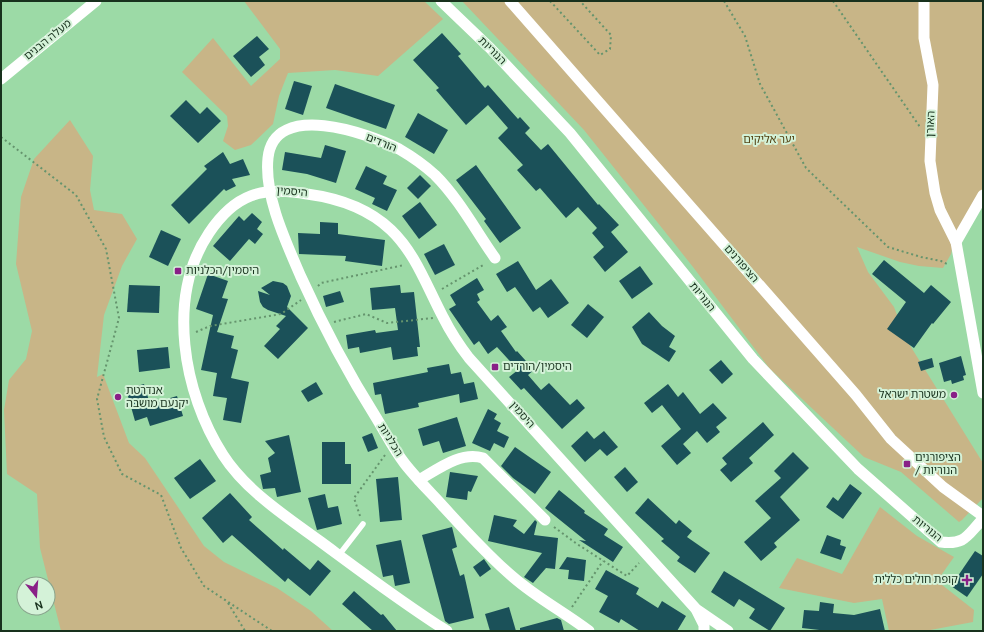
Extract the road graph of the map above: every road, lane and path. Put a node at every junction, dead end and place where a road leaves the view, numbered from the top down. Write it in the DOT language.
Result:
graph roads {
  1 [pos="96,1"];
  2 [pos="441,1"];
  3 [pos="510,1"];
  4 [pos="550,1"];
  5 [pos="580,1"];
  6 [pos="724,1"];
  7 [pos="832,1"];
  8 [pos="924,1"];
  9 [pos="1,79"];
  10 [pos="922,134"];
  11 [pos="1,137"];
  12 [pos="269,190"];
  13 [pos="983,195"];
  14 [pos="956,242"];
  15 [pos="495,258"];
  16 [pos="961,271"];
  17 [pos="432,295"];
  18 [pos="443,317"];
  19 [pos="323,324"];
  20 [pos="983,393"];
  21 [pos="393,444"];
  22 [pos="419,480"];
  23 [pos="983,517"];
  24 [pos="545,520"];
  25 [pos="363,524"];
  26 [pos="647,554"];
  27 [pos="339,555"];
  28 [pos="603,561"];
  29 [pos="228,602"];
  30 [pos="696,609"];
  31 [pos="566,614"];
  32 [pos="245,631"];
  33 [pos="272,631"];
  34 [pos="448,631"];
  35 [pos="589,631"];
  36 [pos="704,631"];
  37 [pos="728,631"];
  1 -- 9 [label="street, מעלה הבנים"];
  2 -- 23 [label="street, הנוריות"];
  3 -- 23 [label="street, הציפורנים"];
  4 -- 5 [label="path"];
  6 -- 16 [label="path"];
  7 -- 10 [label="path"];
  8 -- 14 [label="street, האורן"];
  11 -- 29 [label="path"];
  12 -- 15 [label="street, הורדים"];
  12 -- 17 [label="street, היסמין"];
  12 -- 19 [label="street, הכלניות"];
  12 -- 27 [label="street, היסמין"];
  13 -- 14 [label="street"];
  14 -- 16 [label="street, האורן"];
  15 -- 17 [label="path"];
  16 -- 20 [label="street, האורן"];
  17 -- 18 [label="street, היסמין"];
  18 -- 19 [label="path"];
  18 -- 26 [label="street, היסמין"];
  19 -- 21 [label="street, הכלניות"];
  21 -- 22 [label="street, הכלניות"];
  21 -- 25 [label="path"];
  22 -- 24 [label="street"];
  22 -- 31 [label="street, הכלניות"];
  24 -- 28 [label="path"];
  25 -- 27 [label="lane"];
  26 -- 28 [label="path"];
  26 -- 30 [label="street, היסמין"];
  27 -- 34 [label="street, היסמין"];
  28 -- 31 [label="path"];
  29 -- 32 [label="path"];
  29 -- 33 [label="path"];
  30 -- 36 [label="street, היסמין"];
  30 -- 37 [label="street, היסמין"];
  31 -- 35 [label="street, הכלניות"];
}
